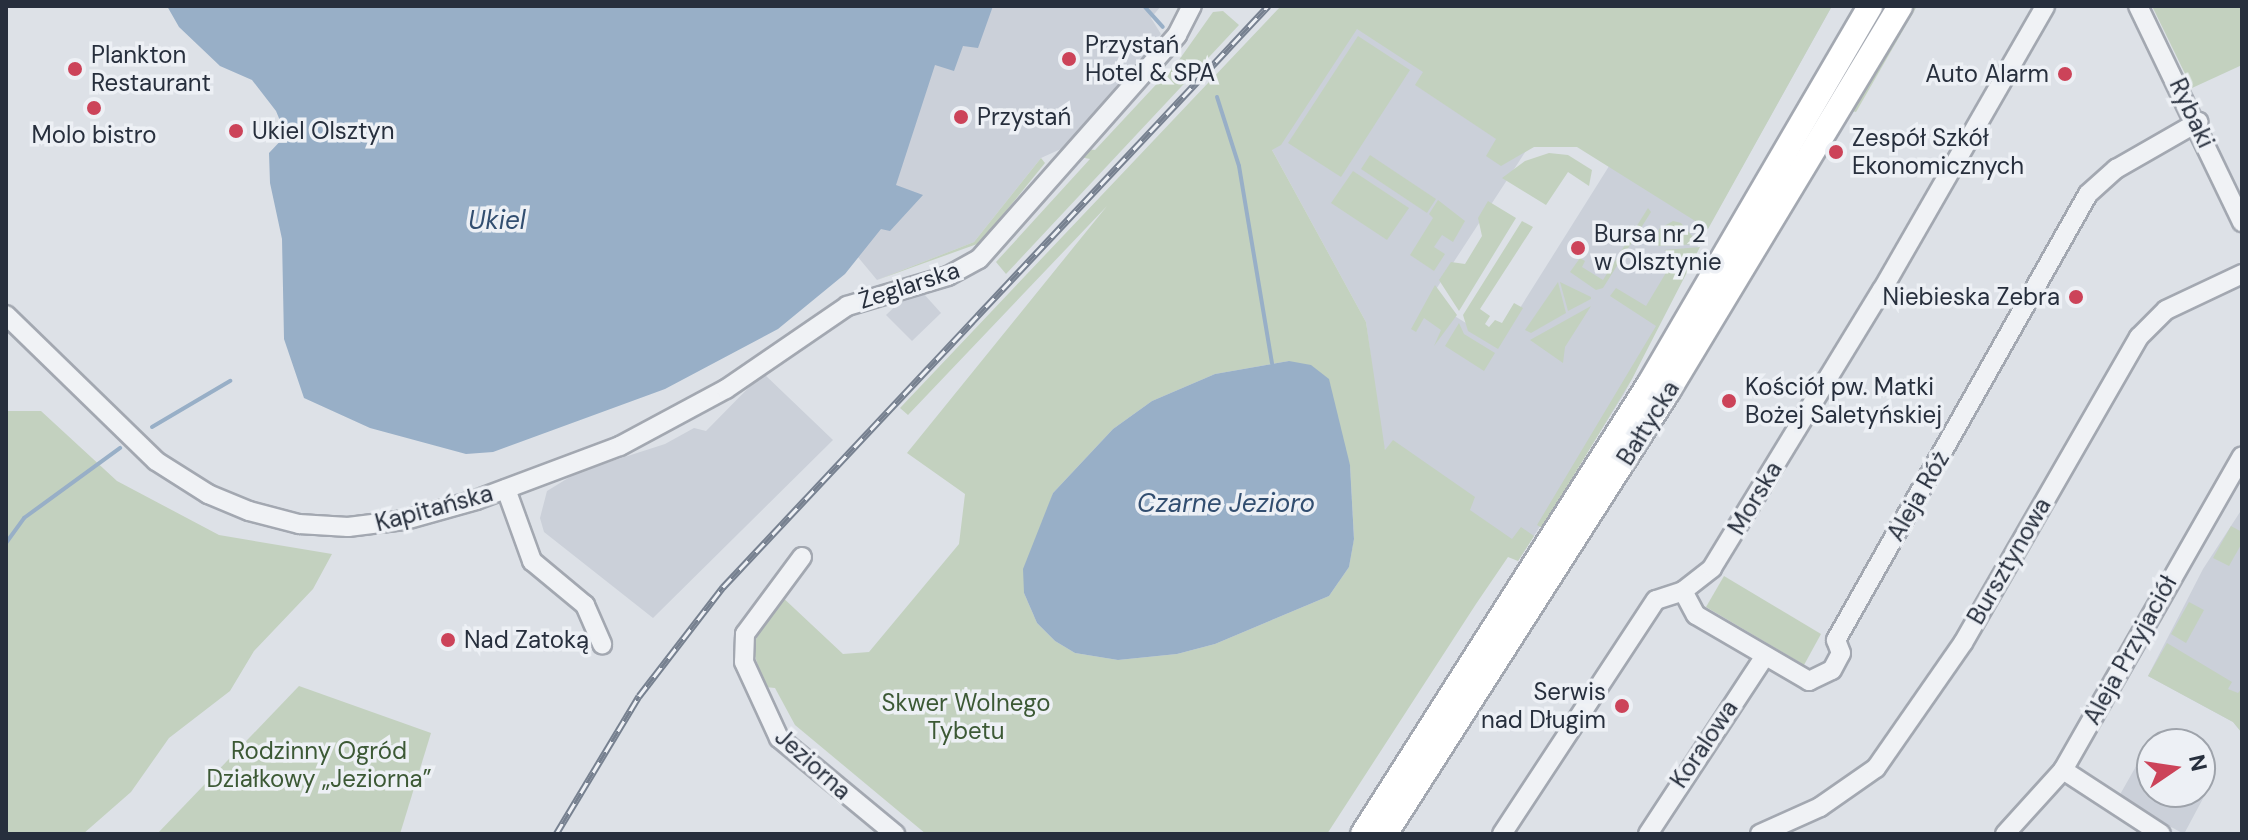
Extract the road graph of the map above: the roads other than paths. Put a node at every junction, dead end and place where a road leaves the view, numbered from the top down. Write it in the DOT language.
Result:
graph roads {
  1 [pos="1192,6"];
  2 [pos="1870,6"];
  3 [pos="1900,6"];
  4 [pos="2045,6"];
  5 [pos="2138,6"];
  6 [pos="2198,122"];
  7 [pos="2242,222"];
  8 [pos="2242,274"];
  9 [pos="6,315"];
  10 [pos="2242,456"];
  11 [pos="506,489"];
  12 [pos="802,557"];
  13 [pos="1683,591"];
  14 [pos="602,644"];
  15 [pos="1765,656"];
  16 [pos="2063,770"];
  17 [pos="895,834"];
  18 [pos="1363,834"];
  19 [pos="1385,834"];
  20 [pos="1502,834"];
  21 [pos="1648,834"];
  22 [pos="1760,834"];
  23 [pos="2005,834"];
  24 [pos="2161,834"];
  1 -- 11 [label="street, Żeglarska"];
  2 -- 18 [label="main road, Bałtycka"];
  3 -- 19 [label="main road, Bałtycka"];
  4 -- 13 [label="street, Morska"];
  5 -- 6 [label="street, Rybaki"];
  6 -- 7 [label="street, Rybaki"];
  6 -- 15 [label="street, Aleja Róż"];
  8 -- 22 [label="street, Bursztynowa"];
  9 -- 11 [label="street, Kapitańska"];
  10 -- 16 [label="street, Aleja Przyjaciół"];
  11 -- 14 [label="street, Kapitańska"];
  12 -- 17 [label="street, Jeziorna"];
  13 -- 15 [label="street, Aleja Róż"];
  13 -- 20 [label="street, Morska"];
  15 -- 21 [label="street, Koralowa"];
  16 -- 23 [label="street, Aleja Przyjaciół"];
  16 -- 24 [label="street"];
}
